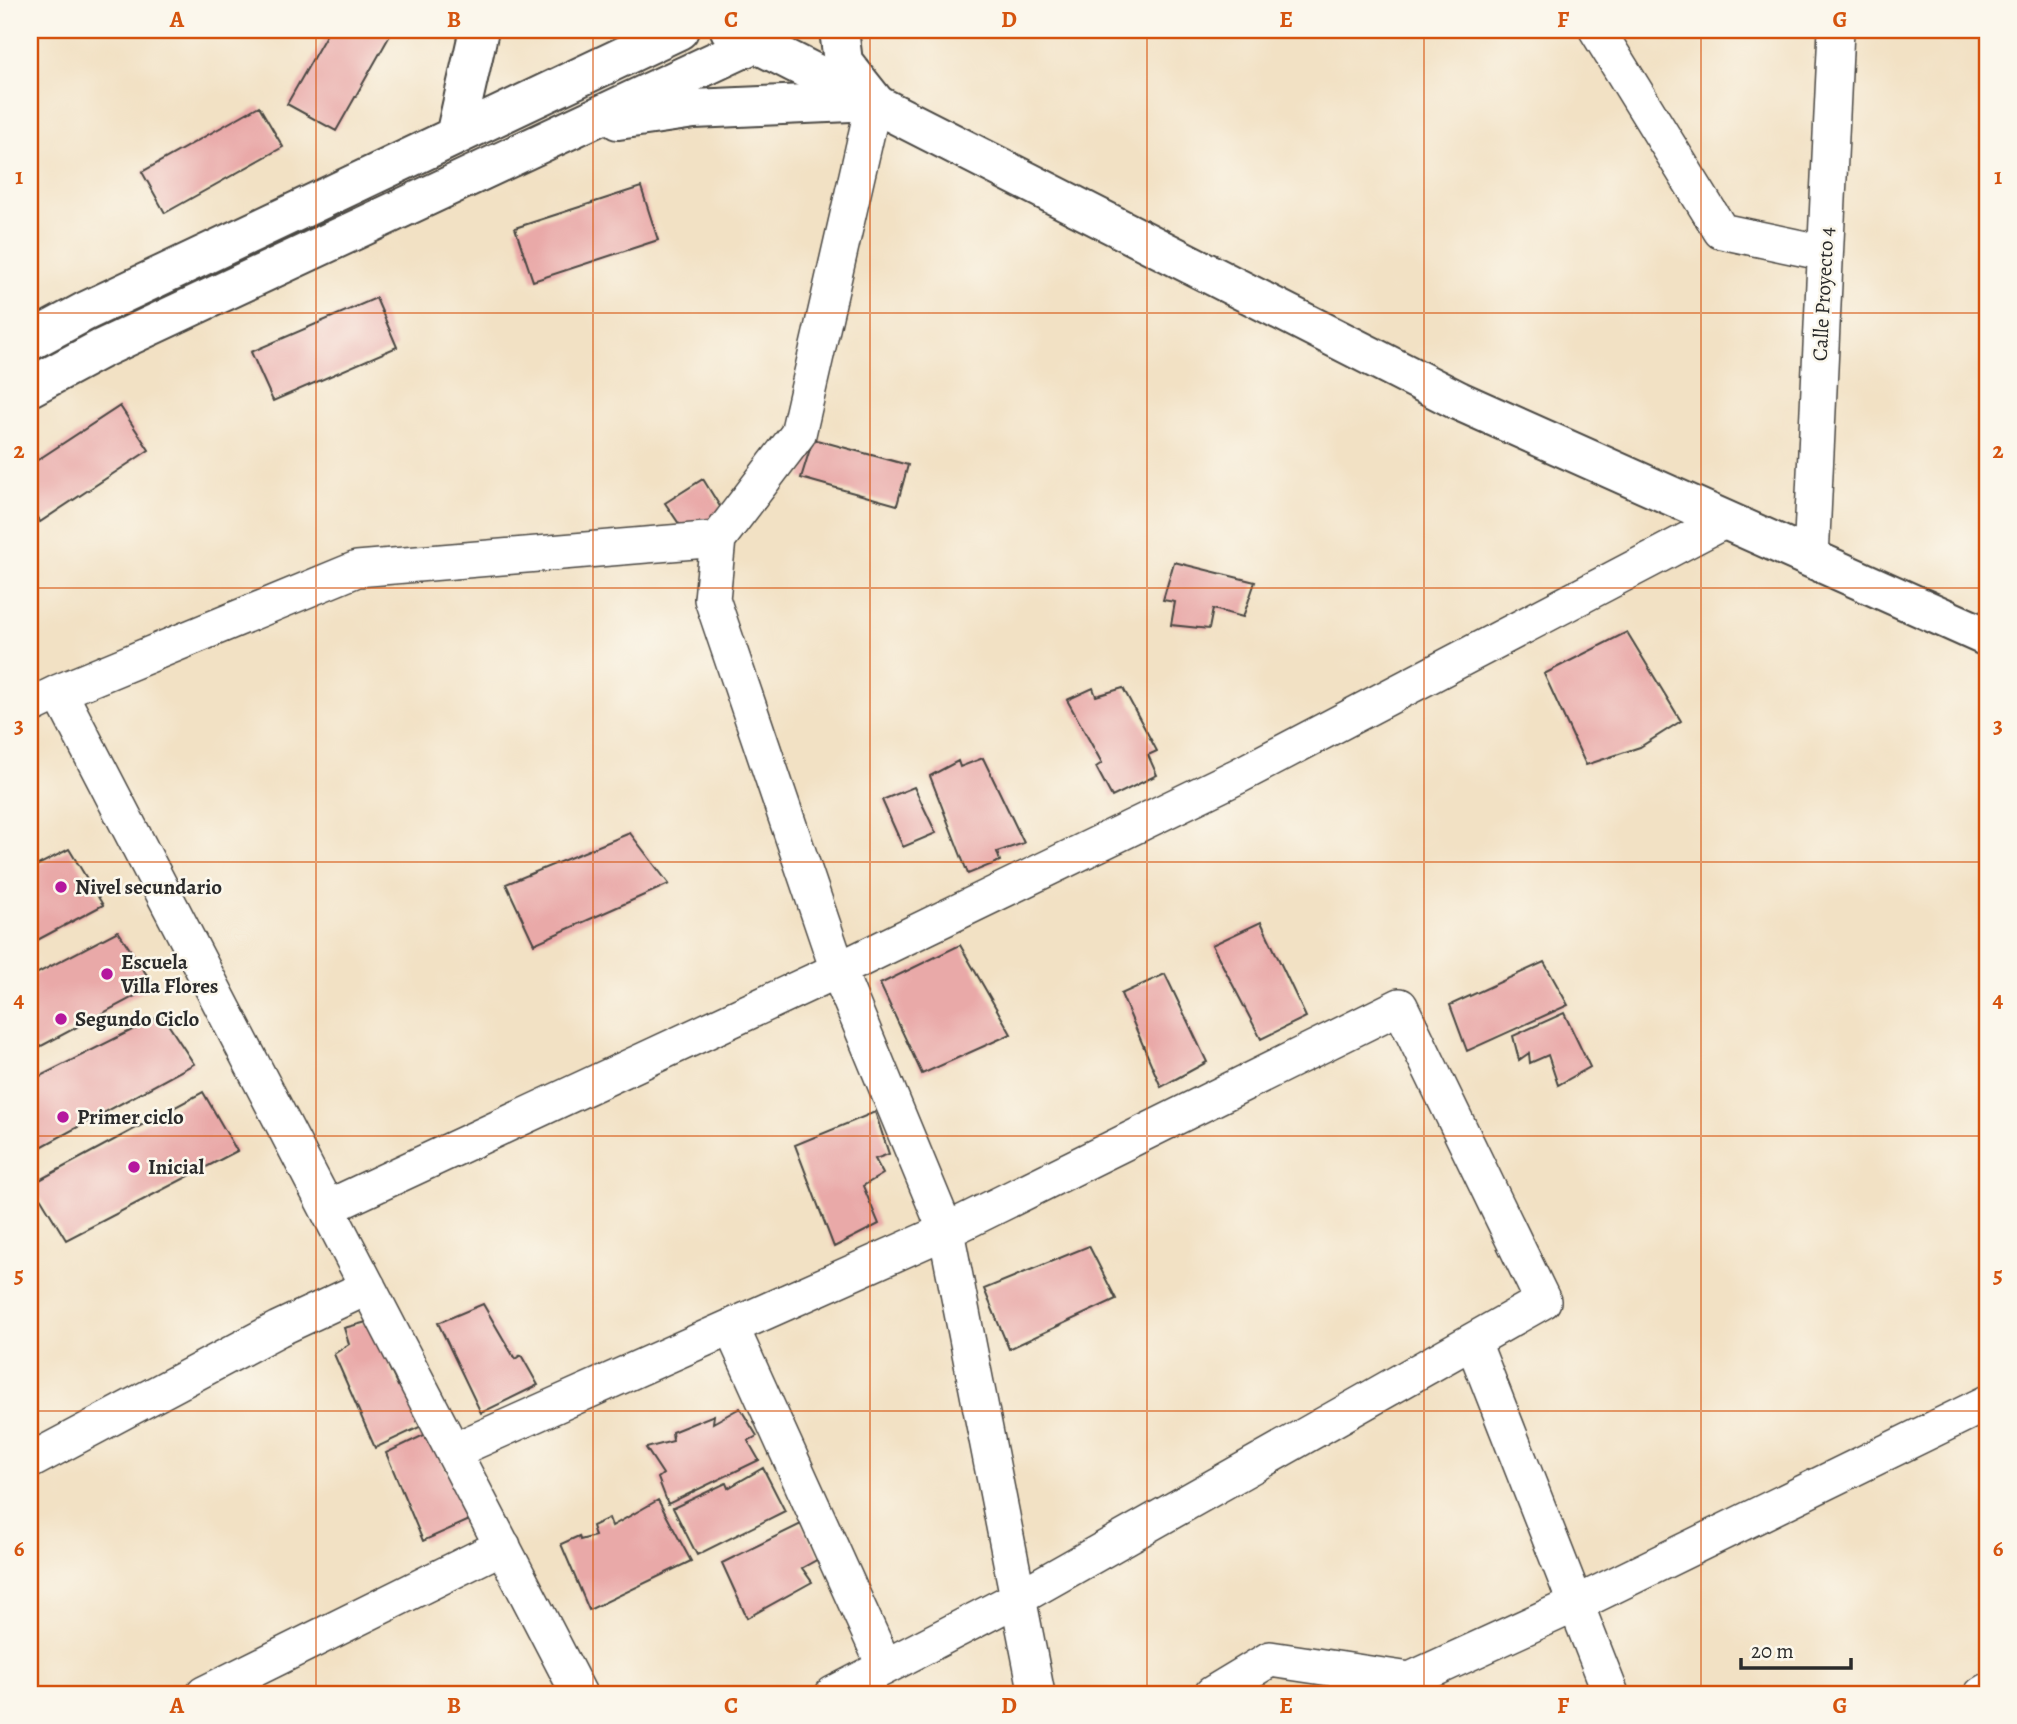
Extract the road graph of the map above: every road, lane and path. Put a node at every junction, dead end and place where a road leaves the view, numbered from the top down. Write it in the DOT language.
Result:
graph roads {
  1 [pos="479,30"];
  2 [pos="679,30"];
  3 [pos="839,30"];
  4 [pos="1597,30"];
  5 [pos="1836,30"];
  6 [pos="754,34"];
  7 [pos="874,100"];
  8 [pos="576,127"];
  9 [pos="455,136"];
  10 [pos="1825,253"];
  11 [pos="30,341"];
  12 [pos="30,387"];
  13 [pos="1726,520"];
  14 [pos="718,539"];
  15 [pos="1811,558"];
  16 [pos="1987,637"];
  17 [pos="45,699"];
  18 [pos="838,970"];
  19 [pos="327,1208"];
  20 [pos="946,1231"];
  21 [pos="368,1287"];
  22 [pos="731,1327"];
  23 [pos="1473,1342"];
  24 [pos="1987,1403"];
  25 [pos="453,1451"];
  26 [pos="30,1461"];
  27 [pos="503,1546"];
  28 [pos="1018,1598"];
  29 [pos="1577,1603"];
  30 [pos="885,1668"];
  31 [pos="1987,1692"];
  32 [pos="204,1694"];
  33 [pos="579,1694"];
  34 [pos="833,1694"];
  35 [pos="1037,1694"];
  36 [pos="1212,1694"];
  37 [pos="1611,1694"];
  38 [pos="1982,1694"];
  1 -- 9 [label="main road"];
  2 -- 9 [label="main road"];
  3 -- 7 [label="main road"];
  4 -- 10 [label="street"];
  5 -- 10 [label="street, Calle Proyecto 4"];
  6 -- 7 [label="main road"];
  6 -- 8 [label="main road"];
  7 -- 8 [label="main road"];
  7 -- 13 [label="main road"];
  7 -- 14 [label="street"];
  8 -- 12 [label="main road"];
  9 -- 11 [label="main road"];
  10 -- 15 [label="street, Calle Proyecto 4"];
  13 -- 15 [label="main road"];
  13 -- 18 [label="street"];
  14 -- 17 [label="street"];
  14 -- 18 [label="street"];
  15 -- 16 [label="main road"];
  17 -- 19 [label="street"];
  18 -- 19 [label="street"];
  18 -- 20 [label="street"];
  19 -- 21 [label="street"];
  20 -- 22 [label="street"];
  20 -- 23 [label="street"];
  20 -- 28 [label="street"];
  21 -- 25 [label="street"];
  21 -- 26 [label="street"];
  22 -- 25 [label="street"];
  22 -- 30 [label="street"];
  23 -- 28 [label="street"];
  23 -- 29 [label="street"];
  24 -- 29 [label="street"];
  25 -- 27 [label="street"];
  27 -- 32 [label="street"];
  27 -- 33 [label="street"];
  28 -- 30 [label="street"];
  28 -- 35 [label="street"];
  29 -- 36 [label="street"];
  29 -- 37 [label="street"];
  30 -- 34 [label="street"];
  31 -- 38 [label="street"];
}
